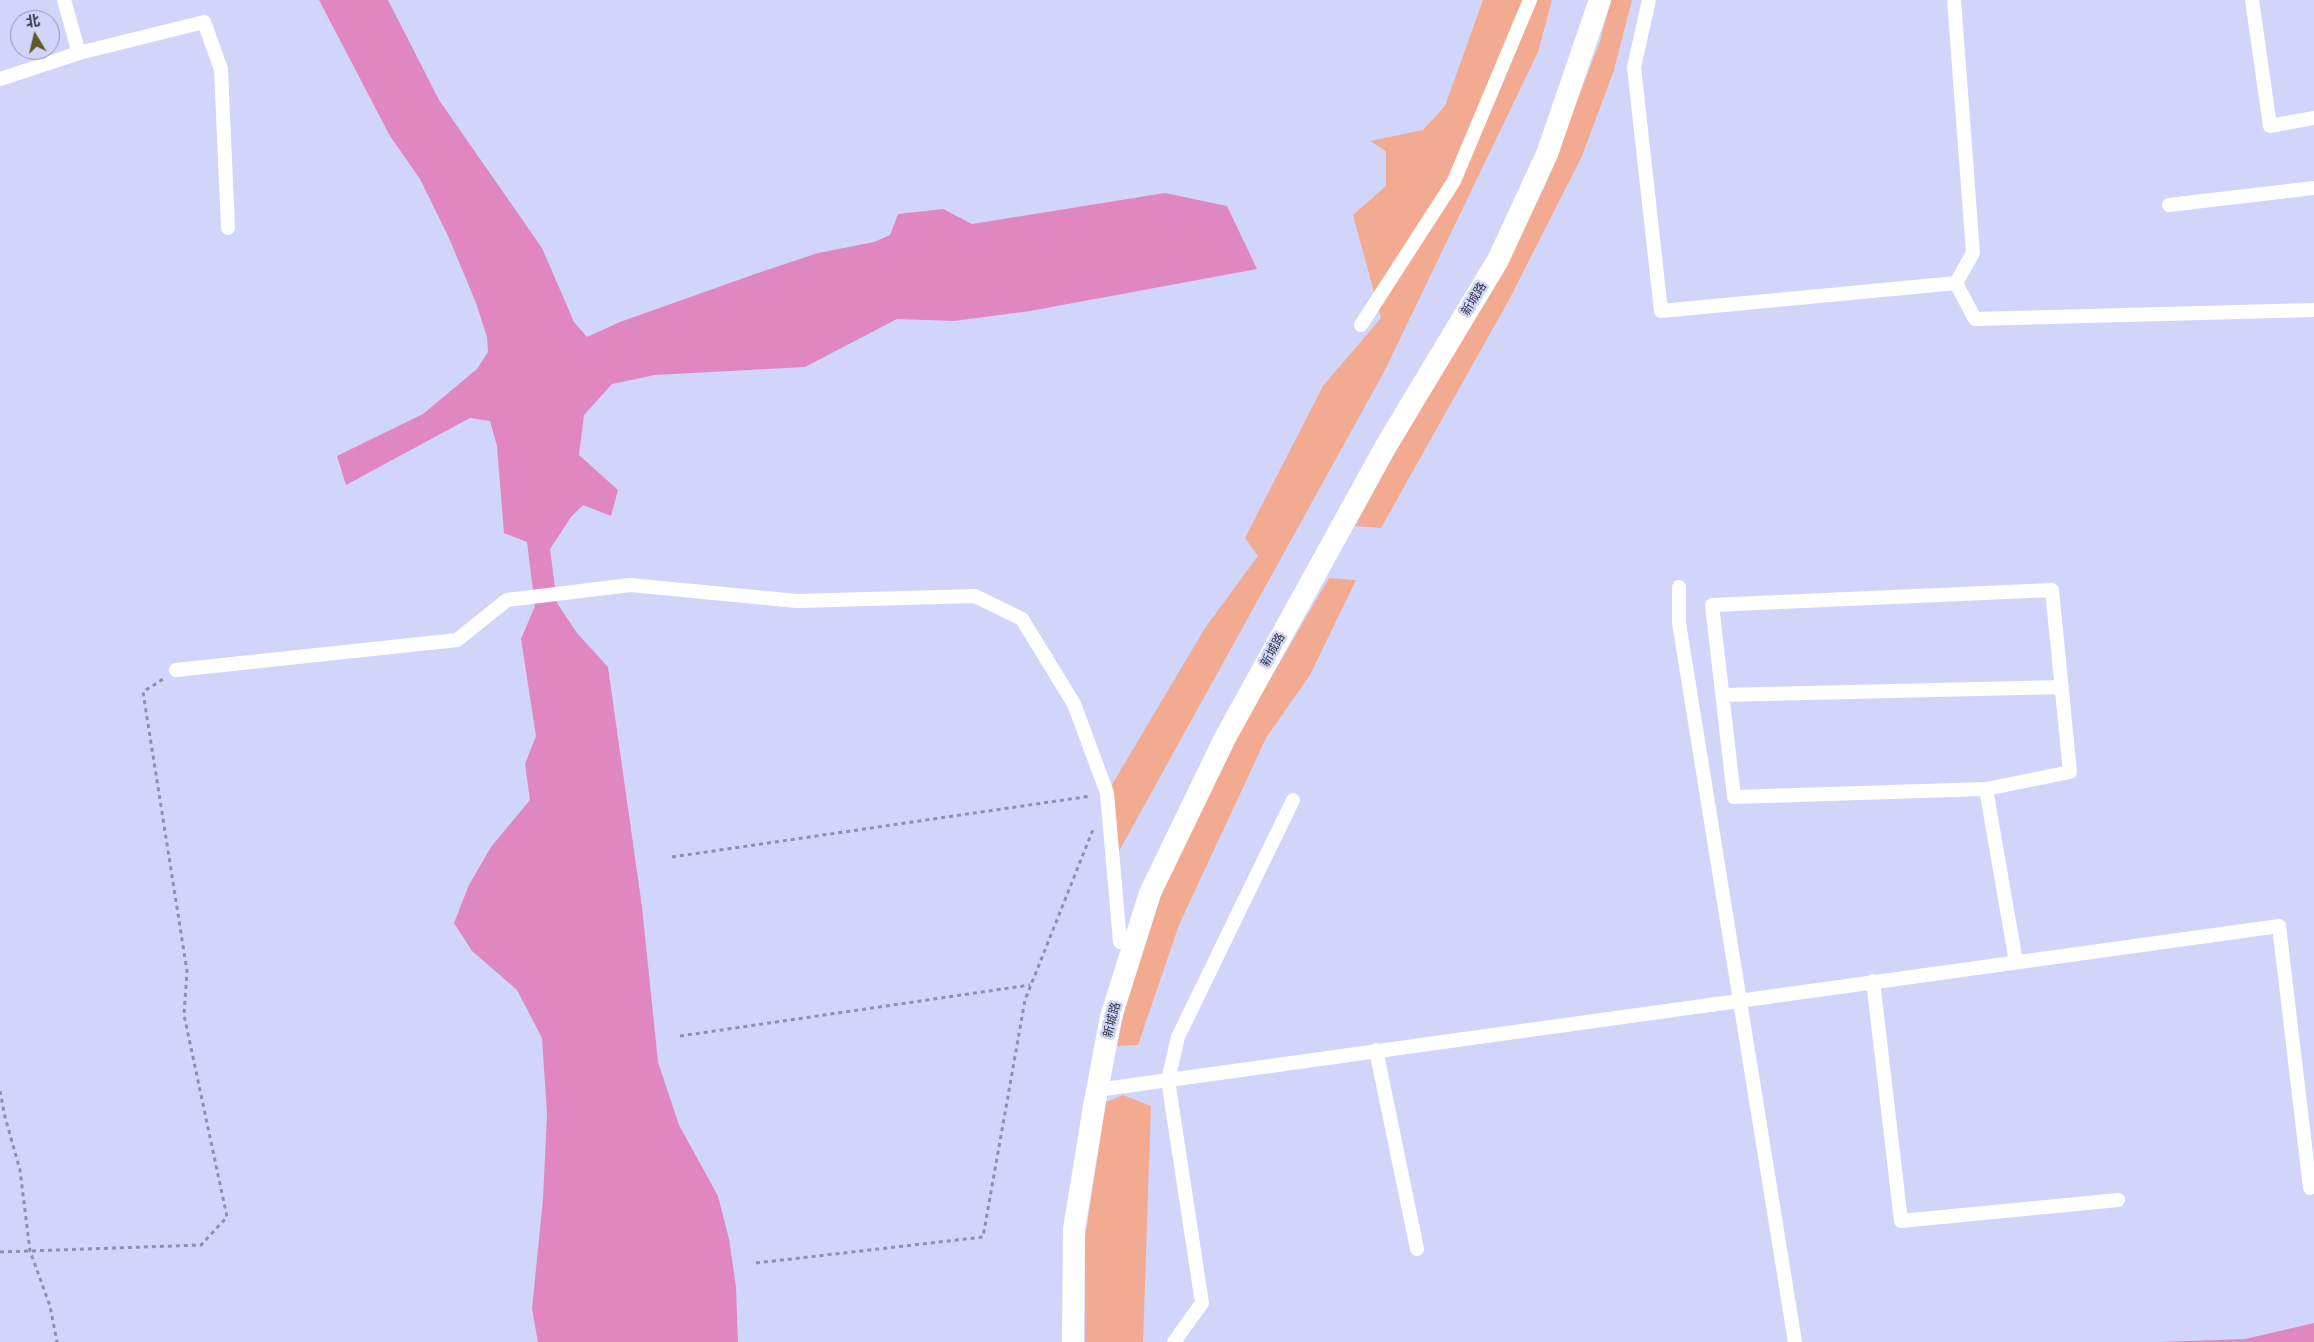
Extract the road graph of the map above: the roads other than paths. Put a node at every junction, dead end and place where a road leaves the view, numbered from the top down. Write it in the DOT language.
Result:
graph roads {
  1 [pos="64,0"];
  2 [pos="1530,0"];
  3 [pos="1585,0"];
  4 [pos="1600,0"];
  5 [pos="1649,0"];
  6 [pos="1954,0"];
  7 [pos="2252,0"];
  8 [pos="79,53"];
  9 [pos="0,79"];
  10 [pos="2314,118"];
  11 [pos="2314,188"];
  12 [pos="2169,205"];
  13 [pos="228,228"];
  14 [pos="1956,283"];
  15 [pos="2314,310"];
  16 [pos="1361,325"];
  17 [pos="1679,587"];
  18 [pos="176,670"];
  19 [pos="2062,687"];
  20 [pos="1722,695"];
  21 [pos="1986,789"];
  22 [pos="1293,800"];
  23 [pos="1120,942"];
  24 [pos="2016,962"];
  25 [pos="1873,981"];
  26 [pos="1741,999"];
  27 [pos="1376,1050"];
  28 [pos="1168,1080"];
  29 [pos="1097,1090"];
  30 [pos="2310,1188"];
  31 [pos="2118,1200"];
  32 [pos="1417,1249"];
  33 [pos="1058,1342"];
  34 [pos="1073,1342"];
  35 [pos="1174,1342"];
  36 [pos="1795,1342"];
  1 -- 8 [label="street"];
  2 -- 16 [label="street"];
  3 -- 23 [label="main road, 新城路"];
  4 -- 29 [label="main road, 新城路"];
  5 -- 14 [label="street"];
  6 -- 14 [label="street"];
  7 -- 10 [label="street"];
  8 -- 9 [label="street"];
  8 -- 13 [label="street"];
  11 -- 12 [label="street"];
  14 -- 15 [label="street"];
  17 -- 26 [label="street"];
  18 -- 23 [label="street"];
  19 -- 20 [label="street"];
  19 -- 20 [label="street"];
  19 -- 21 [label="street"];
  20 -- 21 [label="street"];
  21 -- 24 [label="street"];
  22 -- 28 [label="street"];
  23 -- 33 [label="main road, 新城路"];
  24 -- 25 [label="street"];
  24 -- 30 [label="street"];
  25 -- 26 [label="street"];
  25 -- 31 [label="street"];
  26 -- 27 [label="street"];
  26 -- 36 [label="street"];
  27 -- 28 [label="street"];
  27 -- 32 [label="street"];
  28 -- 29 [label="street"];
  28 -- 35 [label="street"];
  29 -- 34 [label="main road, 新城路"];
}
